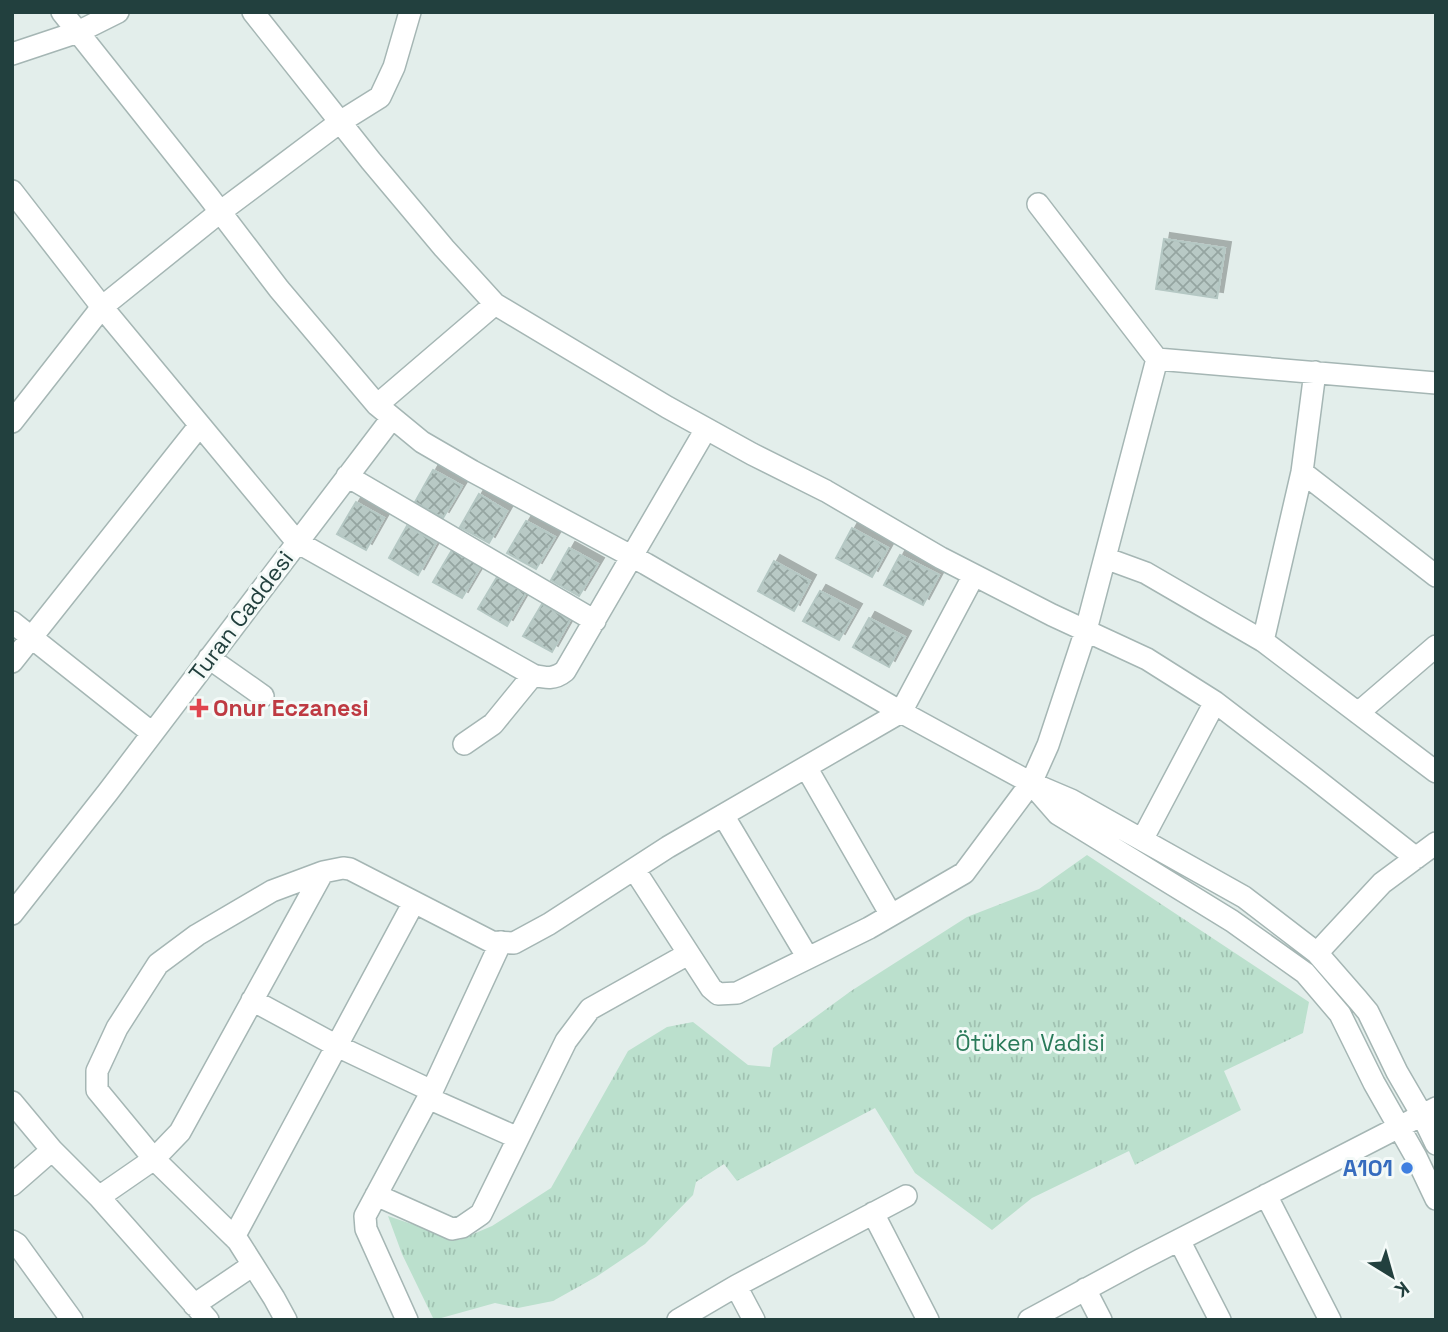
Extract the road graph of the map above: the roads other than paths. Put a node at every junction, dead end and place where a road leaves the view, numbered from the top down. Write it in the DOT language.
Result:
graph roads {
  1 [pos="62,12"];
  2 [pos="118,12"];
  3 [pos="253,12"];
  4 [pos="410,12"];
  5 [pos="78,32"];
  6 [pos="12,54"];
  7 [pos="340,122"];
  8 [pos="12,191"];
  9 [pos="1038,204"];
  10 [pos="220,212"];
  11 [pos="495,304"];
  12 [pos="102,307"];
  13 [pos="1157,359"];
  14 [pos="1315,372"];
  15 [pos="1431,378"];
  16 [pos="385,411"];
  17 [pos="12,422"];
  18 [pos="200,425"];
  19 [pos="706,429"];
  20 [pos="1302,472"];
  21 [pos="347,476"];
  22 [pos="297,542"];
  23 [pos="632,557"];
  24 [pos="1105,558"];
  25 [pos="974,575"];
  26 [pos="1436,576"];
  27 [pos="595,621"];
  28 [pos="12,622"];
  29 [pos="1086,630"];
  30 [pos="31,637"];
  31 [pos="1263,641"];
  32 [pos="1436,646"];
  33 [pos="209,657"];
  34 [pos="12,662"];
  35 [pos="533,675"];
  36 [pos="263,696"];
  37 [pos="1215,702"];
  38 [pos="901,712"];
  39 [pos="1358,713"];
  40 [pos="152,733"];
  41 [pos="464,744"];
  42 [pos="806,766"];
  43 [pos="1436,772"];
  44 [pos="1031,783"];
  45 [pos="723,815"];
  46 [pos="1142,840"];
  47 [pos="1435,845"];
  48 [pos="1416,858"];
  49 [pos="634,869"];
  50 [pos="323,872"];
  51 [pos="414,902"];
  52 [pos="12,914"];
  53 [pos="891,915"];
  54 [pos="501,942"];
  55 [pos="1317,953"];
  56 [pos="688,954"];
  57 [pos="808,958"];
  58 [pos="252,1000"];
  59 [pos="337,1046"];
  60 [pos="430,1094"];
  61 [pos="12,1102"];
  62 [pos="1429,1111"];
  63 [pos="1399,1128"];
  64 [pos="518,1138"];
  65 [pos="1436,1144"];
  66 [pos="52,1150"];
  67 [pos="154,1159"];
  68 [pos="12,1185"];
  69 [pos="376,1195"];
  70 [pos="1266,1195"];
  71 [pos="906,1196"];
  72 [pos="99,1197"];
  73 [pos="1436,1199"];
  74 [pos="873,1213"];
  75 [pos="234,1237"];
  76 [pos="1179,1240"];
  77 [pos="12,1241"];
  78 [pos="253,1265"];
  79 [pos="736,1286"];
  80 [pos="1086,1289"];
  81 [pos="201,1312"];
  82 [pos="72,1320"];
  83 [pos="286,1320"];
  84 [pos="407,1320"];
  85 [pos="678,1320"];
  86 [pos="754,1320"];
  87 [pos="928,1320"];
  88 [pos="1029,1320"];
  89 [pos="1101,1320"];
  90 [pos="1220,1320"];
  91 [pos="1329,1320"];
  1 -- 5 [label="street"];
  2 -- 5 [label="street"];
  3 -- 7 [label="street"];
  4 -- 7 [label="street"];
  5 -- 6 [label="street"];
  5 -- 10 [label="street"];
  7 -- 10 [label="street"];
  7 -- 11 [label="street"];
  8 -- 12 [label="street"];
  9 -- 13 [label="street"];
  10 -- 12 [label="street"];
  10 -- 16 [label="street"];
  11 -- 16 [label="street, Turan Caddesi"];
  11 -- 19 [label="street"];
  12 -- 17 [label="street"];
  12 -- 18 [label="street"];
  13 -- 14 [label="street"];
  13 -- 24 [label="street"];
  14 -- 15 [label="street"];
  14 -- 20 [label="street"];
  16 -- 21 [label="street, Turan Caddesi"];
  16 -- 23 [label="street"];
  18 -- 22 [label="street"];
  18 -- 30 [label="street"];
  19 -- 23 [label="street"];
  19 -- 25 [label="street"];
  20 -- 26 [label="street"];
  20 -- 31 [label="street"];
  21 -- 22 [label="street, Turan Caddesi"];
  21 -- 27 [label="street"];
  22 -- 33 [label="street, Turan Caddesi"];
  22 -- 35 [label="street"];
  23 -- 27 [label="street"];
  23 -- 38 [label="street"];
  24 -- 29 [label="street"];
  24 -- 31 [label="street"];
  25 -- 29 [label="street"];
  25 -- 38 [label="street"];
  27 -- 35 [label="street"];
  28 -- 30 [label="street"];
  29 -- 37 [label="street"];
  29 -- 44 [label="street"];
  30 -- 34 [label="street"];
  30 -- 40 [label="street"];
  31 -- 39 [label="street"];
  32 -- 39 [label="street"];
  33 -- 36 [label="street"];
  33 -- 40 [label="street, Turan Caddesi"];
  35 -- 41 [label="street"];
  37 -- 46 [label="street"];
  37 -- 48 [label="street"];
  38 -- 42 [label="street"];
  38 -- 44 [label="street"];
  39 -- 43 [label="street"];
  40 -- 52 [label="street, Turan Caddesi"];
  42 -- 45 [label="street"];
  42 -- 53 [label="street"];
  44 -- 46 [label="street"];
  44 -- 53 [label="street"];
  44 -- 63 [label="street"];
  45 -- 49 [label="street"];
  45 -- 57 [label="street"];
  46 -- 55 [label="street"];
  47 -- 48 [label="street"];
  48 -- 55 [label="street"];
  49 -- 54 [label="street"];
  49 -- 56 [label="street"];
  50 -- 51 [label="street"];
  50 -- 58 [label="street"];
  50 -- 67 [label="street"];
  51 -- 54 [label="street"];
  51 -- 59 [label="street"];
  53 -- 57 [label="street"];
  54 -- 60 [label="street"];
  55 -- 62 [label="street"];
  56 -- 57 [label="street"];
  56 -- 64 [label="street"];
  58 -- 59 [label="street"];
  58 -- 67 [label="street"];
  59 -- 60 [label="street"];
  59 -- 75 [label="street"];
  60 -- 64 [label="street"];
  60 -- 69 [label="street"];
  61 -- 66 [label="street"];
  62 -- 63 [label="street"];
  62 -- 65 [label="street"];
  63 -- 70 [label="street"];
  63 -- 73 [label="street"];
  64 -- 69 [label="street"];
  66 -- 68 [label="street"];
  66 -- 72 [label="street"];
  67 -- 72 [label="street"];
  67 -- 75 [label="street"];
  69 -- 84 [label="street"];
  70 -- 76 [label="street"];
  70 -- 91 [label="street"];
  71 -- 74 [label="street"];
  72 -- 81 [label="street"];
  74 -- 79 [label="street"];
  74 -- 87 [label="street"];
  75 -- 78 [label="street"];
  76 -- 80 [label="street"];
  76 -- 90 [label="street"];
  77 -- 82 [label="street"];
  78 -- 81 [label="street"];
  78 -- 83 [label="street"];
  79 -- 85 [label="street"];
  79 -- 86 [label="street"];
  80 -- 88 [label="street"];
  80 -- 89 [label="street"];
}
